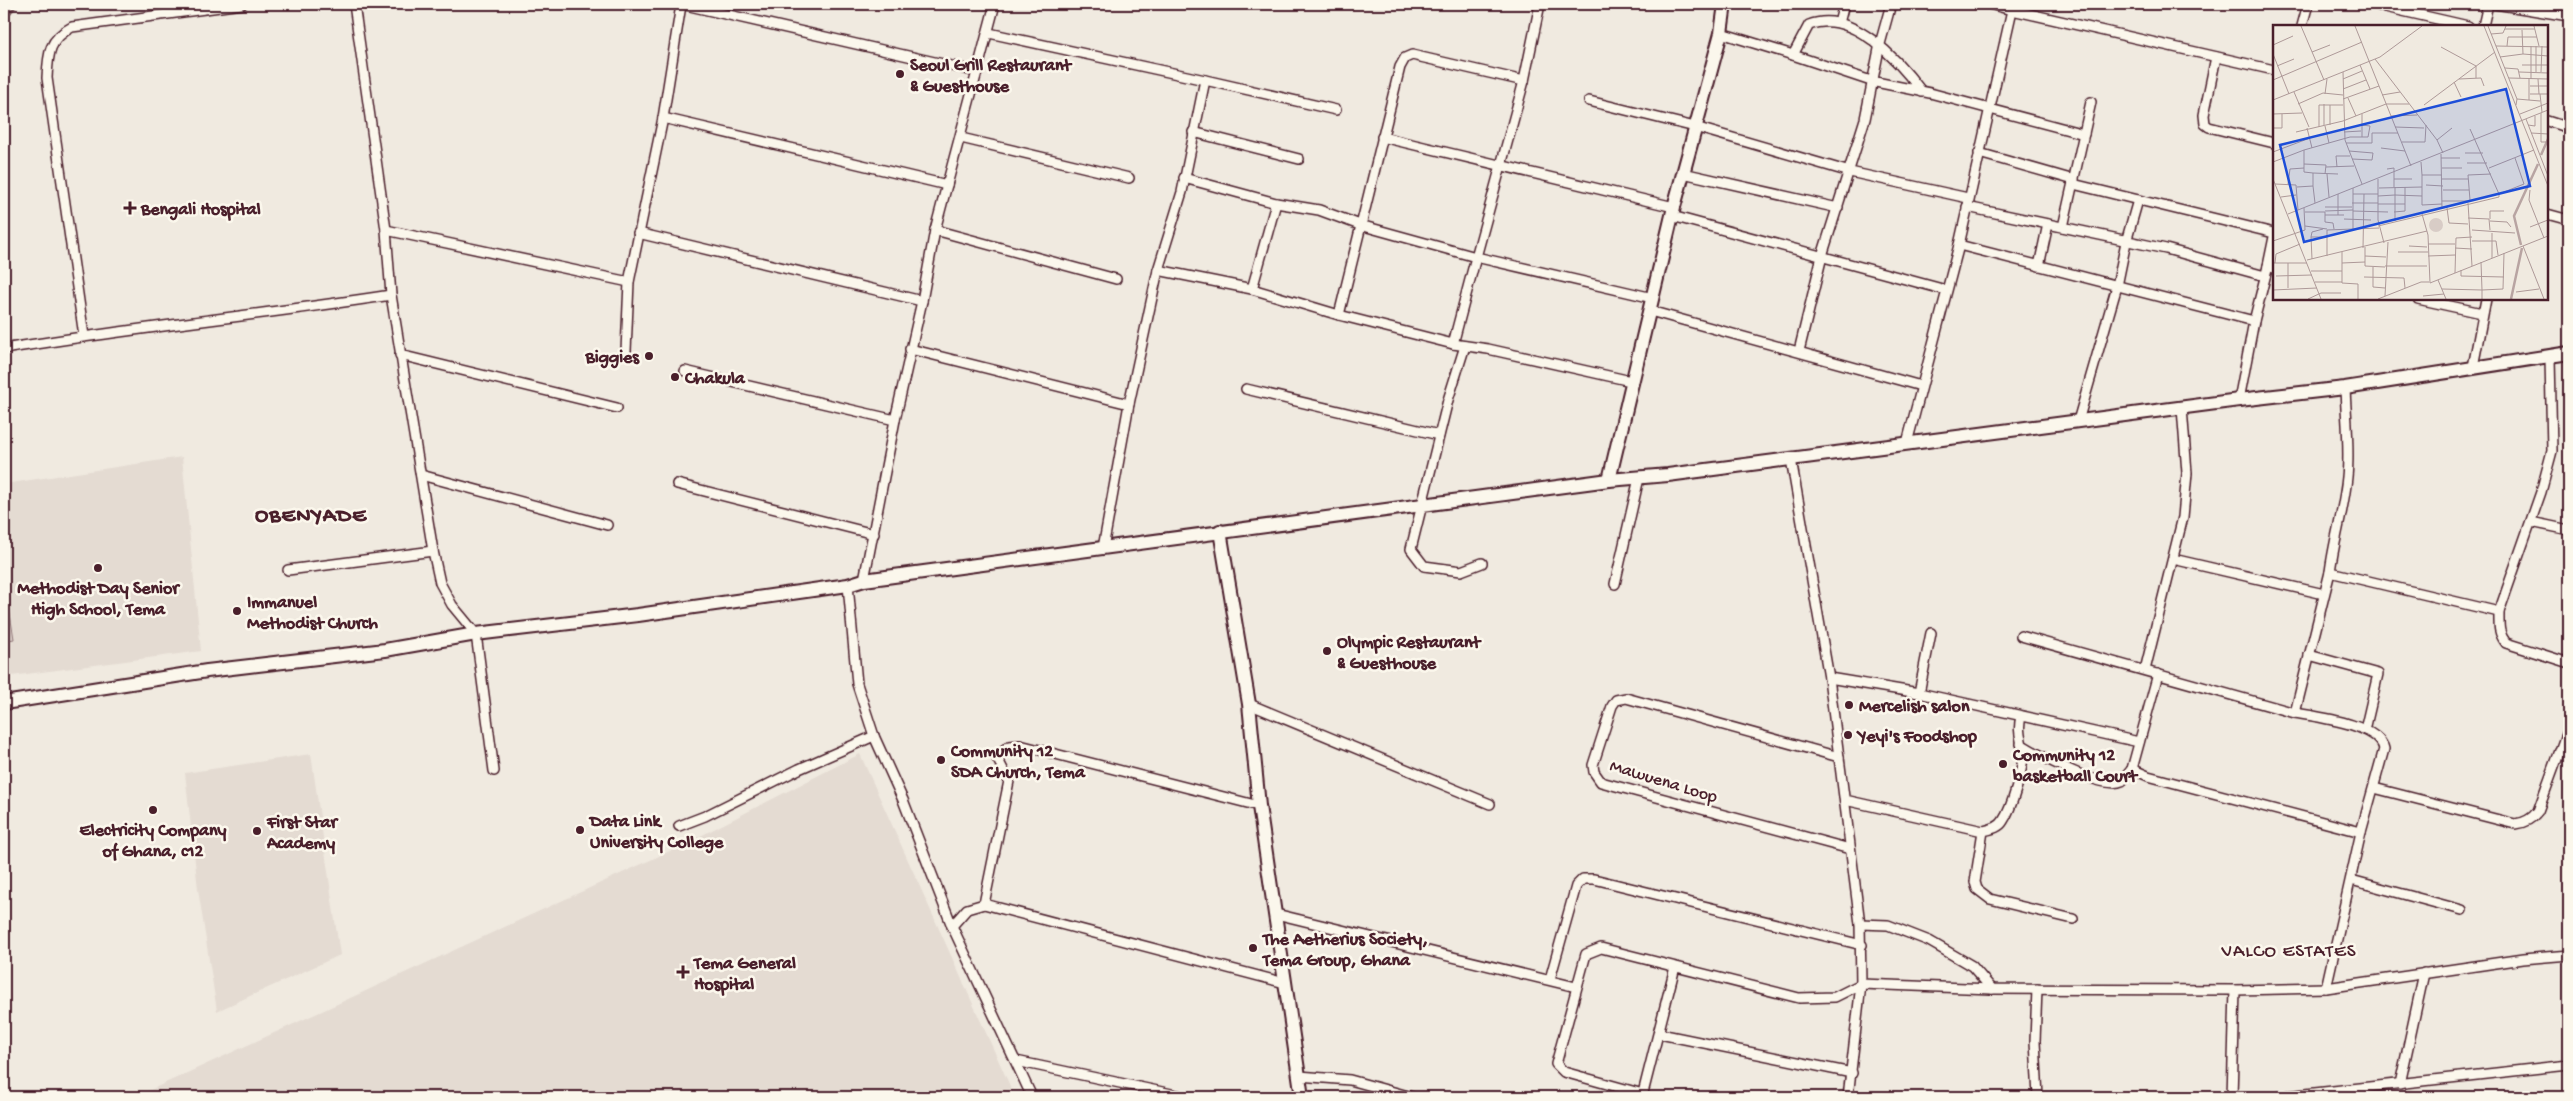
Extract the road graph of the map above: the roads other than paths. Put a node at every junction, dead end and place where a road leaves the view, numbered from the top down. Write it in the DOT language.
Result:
graph roads {
  1 [pos="242,4"];
  2 [pos="354,4"];
  3 [pos="681,4"];
  4 [pos="995,4"];
  5 [pos="1540,4"];
  6 [pos="1725,4"];
  7 [pos="1844,4"];
  8 [pos="1891,4"];
  9 [pos="1990,4"];
  10 [pos="2308,4"];
  11 [pos="2372,4"];
  12 [pos="2488,4"];
  13 [pos="2495,4"];
  14 [pos="2012,10"];
  15 [pos="2569,16"];
  16 [pos="1839,23"];
  17 [pos="2302,25"];
  18 [pos="2464,25"];
  19 [pos="2483,25"];
  20 [pos="989,33"];
  21 [pos="1721,33"];
  22 [pos="1880,44"];
  23 [pos="1793,55"];
  24 [pos="2216,57"];
  25 [pos="2273,70"];
  26 [pos="978,72"];
  27 [pos="1205,80"];
  28 [pos="1524,81"];
  29 [pos="1872,81"];
  30 [pos="1922,92"];
  31 [pos="1590,101"];
  32 [pos="2091,102"];
  33 [pos="1989,108"];
  34 [pos="1336,110"];
  35 [pos="663,118"];
  36 [pos="2548,122"];
  37 [pos="1695,127"];
  38 [pos="2569,128"];
  39 [pos="1194,132"];
  40 [pos="2084,134"];
  41 [pos="1382,137"];
  42 [pos="961,138"];
  43 [pos="2273,143"];
  44 [pos="1979,153"];
  45 [pos="1299,160"];
  46 [pos="1500,167"];
  47 [pos="1850,172"];
  48 [pos="1684,173"];
  49 [pos="1129,178"];
  50 [pos="1184,178"];
  51 [pos="2073,182"];
  52 [pos="947,185"];
  53 [pos="2138,200"];
  54 [pos="1276,203"];
  55 [pos="1968,203"];
  56 [pos="1838,208"];
  57 [pos="1673,211"];
  58 [pos="2548,214"];
  59 [pos="2569,220"];
  60 [pos="2048,224"];
  61 [pos="1360,225"];
  62 [pos="2063,227"];
  63 [pos="386,230"];
  64 [pos="936,230"];
  65 [pos="638,233"];
  66 [pos="2273,235"];
  67 [pos="2126,242"];
  68 [pos="1959,245"];
  69 [pos="2273,246"];
  70 [pos="1476,256"];
  71 [pos="1822,256"];
  72 [pos="2039,266"];
  73 [pos="2271,267"];
  74 [pos="1158,270"];
  75 [pos="2265,276"];
  76 [pos="1116,279"];
  77 [pos="629,282"];
  78 [pos="2117,286"];
  79 [pos="1252,289"];
  80 [pos="1946,290"];
  81 [pos="391,295"];
  82 [pos="1652,298"];
  83 [pos="2423,300"];
  84 [pos="2486,300"];
  85 [pos="922,301"];
  86 [pos="1650,311"];
  87 [pos="2482,313"];
  88 [pos="1339,315"];
  89 [pos="2254,321"];
  90 [pos="84,336"];
  91 [pos="1453,344"];
  92 [pos="1465,346"];
  93 [pos="4,349"];
  94 [pos="910,349"];
  95 [pos="626,351"];
  96 [pos="1799,351"];
  97 [pos="2569,354"];
  98 [pos="400,355"];
  99 [pos="2550,358"];
  100 [pos="2473,367"];
  101 [pos="685,371"];
  102 [pos="1631,381"];
  103 [pos="1921,386"];
  104 [pos="2345,388"];
  105 [pos="1246,389"];
  106 [pos="2239,400"];
  107 [pos="1129,404"];
  108 [pos="617,408"];
  109 [pos="2182,408"];
  110 [pos="895,420"];
  111 [pos="2078,421"];
  112 [pos="1439,435"];
  113 [pos="1907,443"];
  114 [pos="1790,460"];
  115 [pos="421,475"];
  116 [pos="1639,478"];
  117 [pos="1609,480"];
  118 [pos="677,484"];
  119 [pos="1422,506"];
  120 [pos="2531,522"];
  121 [pos="607,524"];
  122 [pos="2569,530"];
  123 [pos="1220,531"];
  124 [pos="874,534"];
  125 [pos="1103,548"];
  126 [pos="433,551"];
  127 [pos="2174,559"];
  128 [pos="1482,562"];
  129 [pos="288,570"];
  130 [pos="2330,572"];
  131 [pos="864,580"];
  132 [pos="1615,584"];
  133 [pos="848,585"];
  134 [pos="2324,594"];
  135 [pos="2499,612"];
  136 [pos="1931,633"];
  137 [pos="476,634"];
  138 [pos="2021,636"];
  139 [pos="2309,655"];
  140 [pos="2569,662"];
  141 [pos="2144,670"];
  142 [pos="2158,674"];
  143 [pos="1829,678"];
  144 [pos="1919,693"];
  145 [pos="4,703"];
  146 [pos="1249,704"];
  147 [pos="2295,713"];
  148 [pos="2021,716"];
  149 [pos="2569,726"];
  150 [pos="2365,730"];
  151 [pos="874,736"];
  152 [pos="2139,742"];
  153 [pos="2021,744"];
  154 [pos="1839,757"];
  155 [pos="2132,769"];
  156 [pos="494,771"];
  157 [pos="2374,788"];
  158 [pos="1845,800"];
  159 [pos="1490,804"];
  160 [pos="1259,806"];
  161 [pos="679,826"];
  162 [pos="1983,831"];
  163 [pos="2361,832"];
  164 [pos="1850,849"];
  165 [pos="2351,880"];
  166 [pos="984,904"];
  167 [pos="2462,910"];
  168 [pos="1276,914"];
  169 [pos="2073,919"];
  170 [pos="1860,924"];
  171 [pos="952,926"];
  172 [pos="1862,945"];
  173 [pos="2569,955"];
  174 [pos="1675,968"];
  175 [pos="2424,973"];
  176 [pos="1550,979"];
  177 [pos="1285,983"];
  178 [pos="1860,984"];
  179 [pos="1576,987"];
  180 [pos="2326,988"];
  181 [pos="1992,989"];
  182 [pos="2037,989"];
  183 [pos="2235,990"];
  184 [pos="1660,1034"];
  185 [pos="1016,1061"];
  186 [pos="2569,1065"];
  187 [pos="1852,1073"];
  188 [pos="1299,1076"];
  189 [pos="2400,1084"];
  190 [pos="1642,1096"];
  191 [pos="1032,1097"];
  192 [pos="1186,1097"];
  193 [pos="1302,1097"];
  194 [pos="1412,1097"];
  195 [pos="1848,1097"];
  196 [pos="2038,1097"];
  197 [pos="2232,1097"];
  198 [pos="2278,1097"];
  1 -- 90 [label="street"];
  2 -- 63 [label="street"];
  3 -- 26 [label="street"];
  3 -- 35 [label="street"];
  4 -- 20 [label="street"];
  5 -- 28 [label="street"];
  6 -- 21 [label="street"];
  7 -- 16 [label="street"];
  8 -- 22 [label="street"];
  9 -- 14 [label="street"];
  10 -- 17 [label="street"];
  11 -- 18 [label="street"];
  12 -- 19 [label="street"];
  13 -- 15 [label="street"];
  14 -- 24 [label="street"];
  14 -- 33 [label="street"];
  16 -- 22 [label="street"];
  16 -- 23 [label="street"];
  20 -- 26 [label="street"];
  20 -- 27 [label="street"];
  21 -- 23 [label="street"];
  21 -- 37 [label="street"];
  22 -- 29 [label="street"];
  22 -- 30 [label="street"];
  23 -- 29 [label="street"];
  24 -- 25 [label="street"];
  24 -- 43 [label="street"];
  26 -- 42 [label="street"];
  27 -- 34 [label="street"];
  27 -- 39 [label="street"];
  28 -- 41 [label="street"];
  28 -- 46 [label="street"];
  29 -- 30 [label="street"];
  29 -- 47 [label="street"];
  30 -- 33 [label="street"];
  31 -- 37 [label="street"];
  32 -- 40 [label="street"];
  33 -- 40 [label="street"];
  33 -- 44 [label="street"];
  35 -- 52 [label="street"];
  35 -- 65 [label="street"];
  36 -- 38 [label="street"];
  37 -- 47 [label="street"];
  37 -- 48 [label="street"];
  39 -- 45 [label="street"];
  39 -- 50 [label="street"];
  40 -- 51 [label="street"];
  41 -- 46 [label="street"];
  41 -- 61 [label="street"];
  42 -- 49 [label="street"];
  42 -- 52 [label="street"];
  44 -- 51 [label="street"];
  44 -- 55 [label="street"];
  46 -- 57 [label="street"];
  46 -- 70 [label="street"];
  47 -- 55 [label="street"];
  47 -- 56 [label="street"];
  48 -- 56 [label="street"];
  48 -- 57 [label="street"];
  50 -- 54 [label="street"];
  50 -- 74 [label="street"];
  51 -- 53 [label="street"];
  51 -- 62 [label="street"];
  52 -- 64 [label="street"];
  53 -- 66 [label="street"];
  53 -- 67 [label="street"];
  54 -- 61 [label="street"];
  54 -- 79 [label="street"];
  55 -- 60 [label="street"];
  55 -- 68 [label="street"];
  56 -- 71 [label="street"];
  57 -- 71 [label="street"];
  57 -- 82 [label="street"];
  58 -- 59 [label="street"];
  60 -- 62 [label="street"];
  60 -- 72 [label="street"];
  61 -- 70 [label="street"];
  61 -- 88 [label="street"];
  62 -- 67 [label="street"];
  63 -- 77 [label="street"];
  63 -- 81 [label="street"];
  64 -- 76 [label="street"];
  64 -- 85 [label="street"];
  65 -- 77 [label="street"];
  65 -- 85 [label="street"];
  67 -- 75 [label="street"];
  67 -- 78 [label="street"];
  68 -- 72 [label="street"];
  68 -- 80 [label="street"];
  69 -- 73 [label="street"];
  70 -- 82 [label="street"];
  70 -- 91 [label="street"];
  71 -- 80 [label="street"];
  71 -- 96 [label="street"];
  72 -- 78 [label="street"];
  73 -- 75 [label="street"];
  74 -- 79 [label="street"];
  74 -- 107 [label="street"];
  75 -- 89 [label="street"];
  77 -- 95 [label="street"];
  78 -- 89 [label="street"];
  78 -- 111 [label="street"];
  79 -- 88 [label="street"];
  80 -- 103 [label="street"];
  81 -- 90 [label="street"];
  81 -- 98 [label="street"];
  82 -- 86 [label="street"];
  83 -- 87 [label="street"];
  84 -- 87 [label="street"];
  85 -- 94 [label="street"];
  86 -- 96 [label="street"];
  86 -- 102 [label="street"];
  87 -- 100 [label="street"];
  88 -- 91 [label="street"];
  89 -- 106 [label="street"];
  90 -- 93 [label="street"];
  91 -- 92 [label="street"];
  92 -- 102 [label="street"];
  92 -- 112 [label="street"];
  94 -- 107 [label="street"];
  94 -- 110 [label="street"];
  96 -- 103 [label="street"];
  97 -- 99 [label="street"];
  98 -- 108 [label="street"];
  98 -- 115 [label="street"];
  99 -- 100 [label="street"];
  99 -- 120 [label="street"];
  100 -- 104 [label="street"];
  101 -- 110 [label="street"];
  102 -- 117 [label="street"];
  103 -- 113 [label="street"];
  104 -- 106 [label="street"];
  104 -- 130 [label="street"];
  105 -- 112 [label="street"];
  106 -- 109 [label="street"];
  107 -- 125 [label="street"];
  109 -- 111 [label="street"];
  109 -- 127 [label="street"];
  110 -- 124 [label="street"];
  111 -- 113 [label="street"];
  112 -- 119 [label="street"];
  113 -- 114 [label="street"];
  114 -- 116 [label="street"];
  114 -- 143 [label="street"];
  115 -- 121 [label="street"];
  115 -- 126 [label="street"];
  116 -- 117 [label="street"];
  116 -- 132 [label="street"];
  117 -- 119 [label="street"];
  118 -- 124 [label="street"];
  119 -- 123 [label="street"];
  119 -- 128 [label="street"];
  120 -- 122 [label="street"];
  120 -- 135 [label="street"];
  123 -- 125 [label="street"];
  123 -- 146 [label="street"];
  124 -- 131 [label="street"];
  125 -- 131 [label="street"];
  126 -- 129 [label="street"];
  126 -- 137 [label="street"];
  127 -- 134 [label="street"];
  127 -- 141 [label="street"];
  130 -- 134 [label="street"];
  130 -- 135 [label="street"];
  131 -- 133 [label="street"];
  133 -- 137 [label="street"];
  133 -- 151 [label="street"];
  134 -- 139 [label="street"];
  135 -- 140 [label="street"];
  136 -- 144 [label="street"];
  137 -- 145 [label="street"];
  137 -- 156 [label="street"];
  138 -- 141 [label="street"];
  139 -- 147 [label="street"];
  139 -- 150 [label="street"];
  141 -- 142 [label="street"];
  142 -- 147 [label="street"];
  142 -- 152 [label="street"];
  143 -- 144 [label="street"];
  143 -- 154 [label="street"];
  144 -- 148 [label="street"];
  146 -- 159 [label="street"];
  146 -- 160 [label="street"];
  147 -- 150 [label="street"];
  148 -- 152 [label="street"];
  148 -- 153 [label="street"];
  149 -- 157 [label="street"];
  150 -- 157 [label="street"];
  151 -- 161 [label="street"];
  151 -- 171 [label="street"];
  152 -- 155 [label="street"];
  153 -- 155 [label="street"];
  153 -- 162 [label="street"];
  154 -- 158 [label="street"];
  154 -- 164 [label="street, Mawuena Loop"];
  155 -- 163 [label="street"];
  157 -- 163 [label="street"];
  158 -- 162 [label="street"];
  158 -- 164 [label="street"];
  160 -- 166 [label="street"];
  160 -- 168 [label="street"];
  162 -- 169 [label="street"];
  163 -- 165 [label="street"];
  164 -- 170 [label="street"];
  165 -- 167 [label="street"];
  165 -- 180 [label="street"];
  166 -- 171 [label="street"];
  166 -- 177 [label="street"];
  168 -- 176 [label="street"];
  168 -- 177 [label="street"];
  170 -- 172 [label="street"];
  170 -- 181 [label="street"];
  171 -- 185 [label="street"];
  172 -- 176 [label="street"];
  172 -- 178 [label="street"];
  173 -- 175 [label="street"];
  174 -- 178 [label="street"];
  174 -- 179 [label="street"];
  174 -- 184 [label="street"];
  175 -- 180 [label="street"];
  175 -- 189 [label="street"];
  176 -- 179 [label="street"];
  177 -- 188 [label="street"];
  178 -- 181 [label="street"];
  178 -- 187 [label="street"];
  179 -- 190 [label="street"];
  180 -- 183 [label="street"];
  181 -- 182 [label="street"];
  182 -- 183 [label="street"];
  182 -- 196 [label="street"];
  183 -- 197 [label="street"];
  184 -- 187 [label="street"];
  184 -- 190 [label="street"];
  185 -- 191 [label="street"];
  185 -- 192 [label="street"];
  186 -- 189 [label="street"];
  187 -- 195 [label="street"];
  188 -- 193 [label="street"];
  188 -- 194 [label="street"];
  189 -- 198 [label="street"];
}
